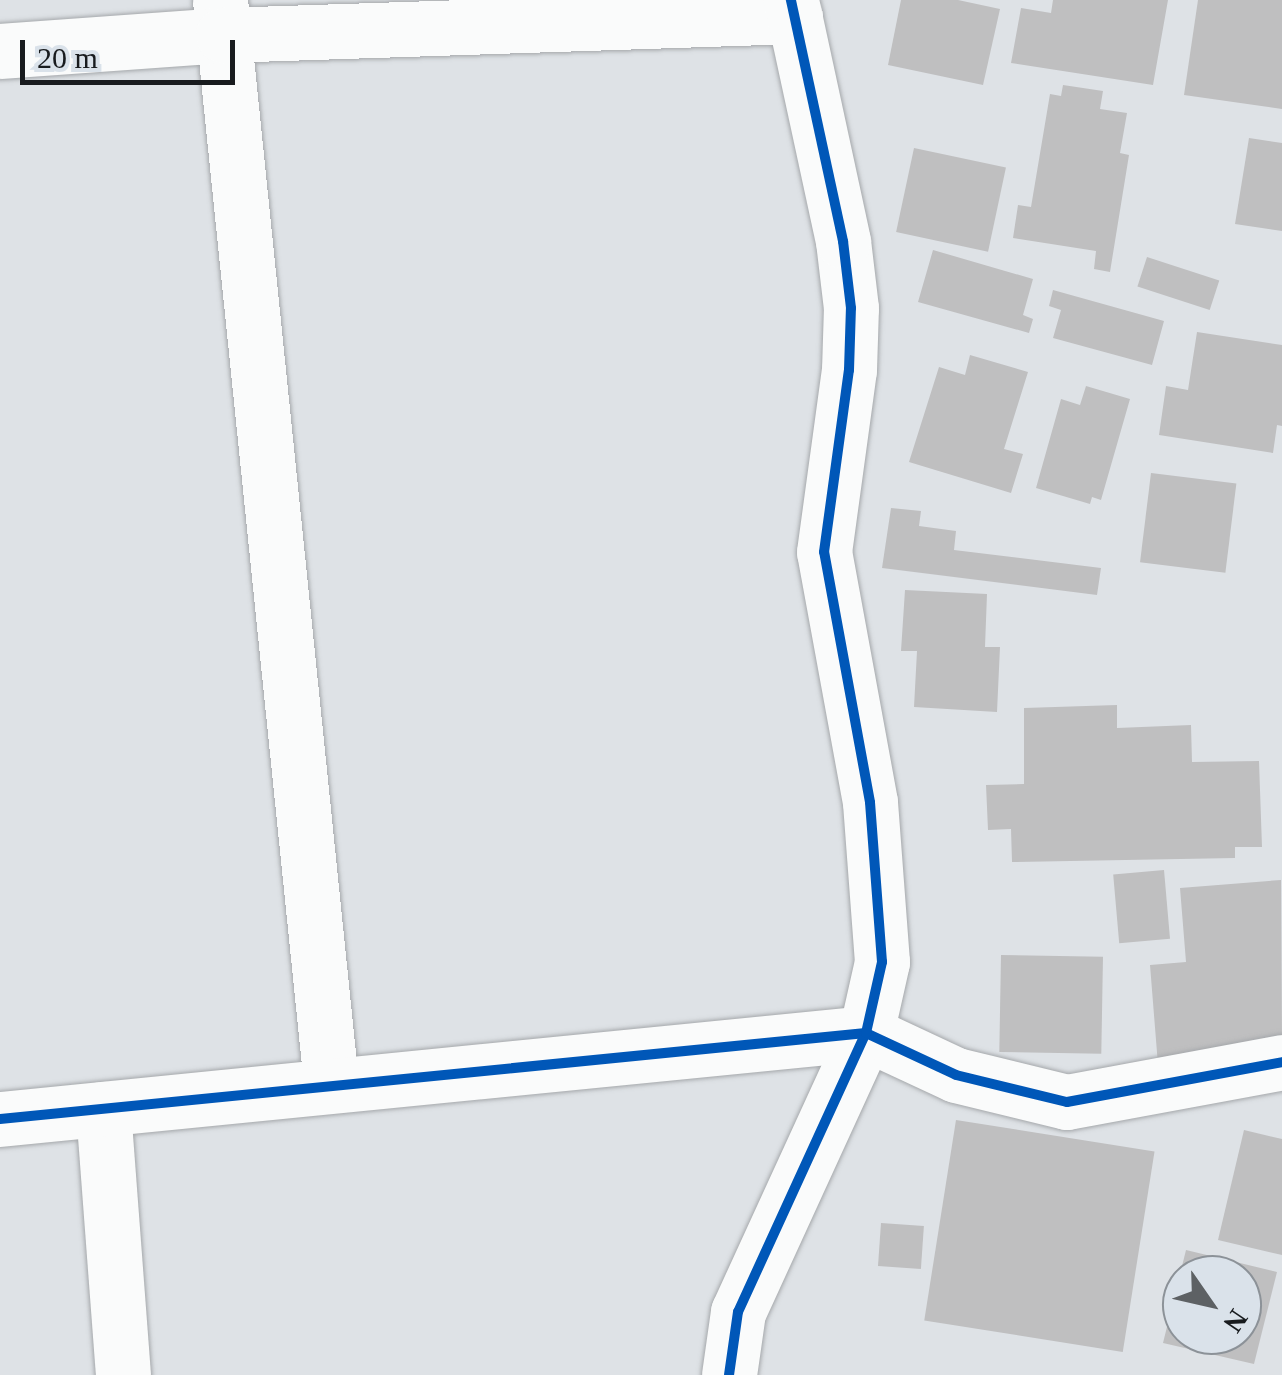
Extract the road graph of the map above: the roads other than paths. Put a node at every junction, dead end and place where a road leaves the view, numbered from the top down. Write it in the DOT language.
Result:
graph roads {
  1 [pos="793,8"];
  2 [pos="221,18"];
  3 [pos="0,51"];
  4 [pos="866,1032"];
  5 [pos="1282,1062"];
  6 [pos="331,1084"];
  7 [pos="103,1109"];
  8 [pos="0,1119"];
  9 [pos="124,1375"];
  10 [pos="729,1375"];
  1 -- 2 [label="street"];
  1 -- 4 [label="street"];
  2 -- 3 [label="street"];
  2 -- 6 [label="street"];
  4 -- 5 [label="street"];
  4 -- 6 [label="street"];
  4 -- 10 [label="street"];
  6 -- 7 [label="street"];
  7 -- 8 [label="street"];
  7 -- 9 [label="street"];
}
